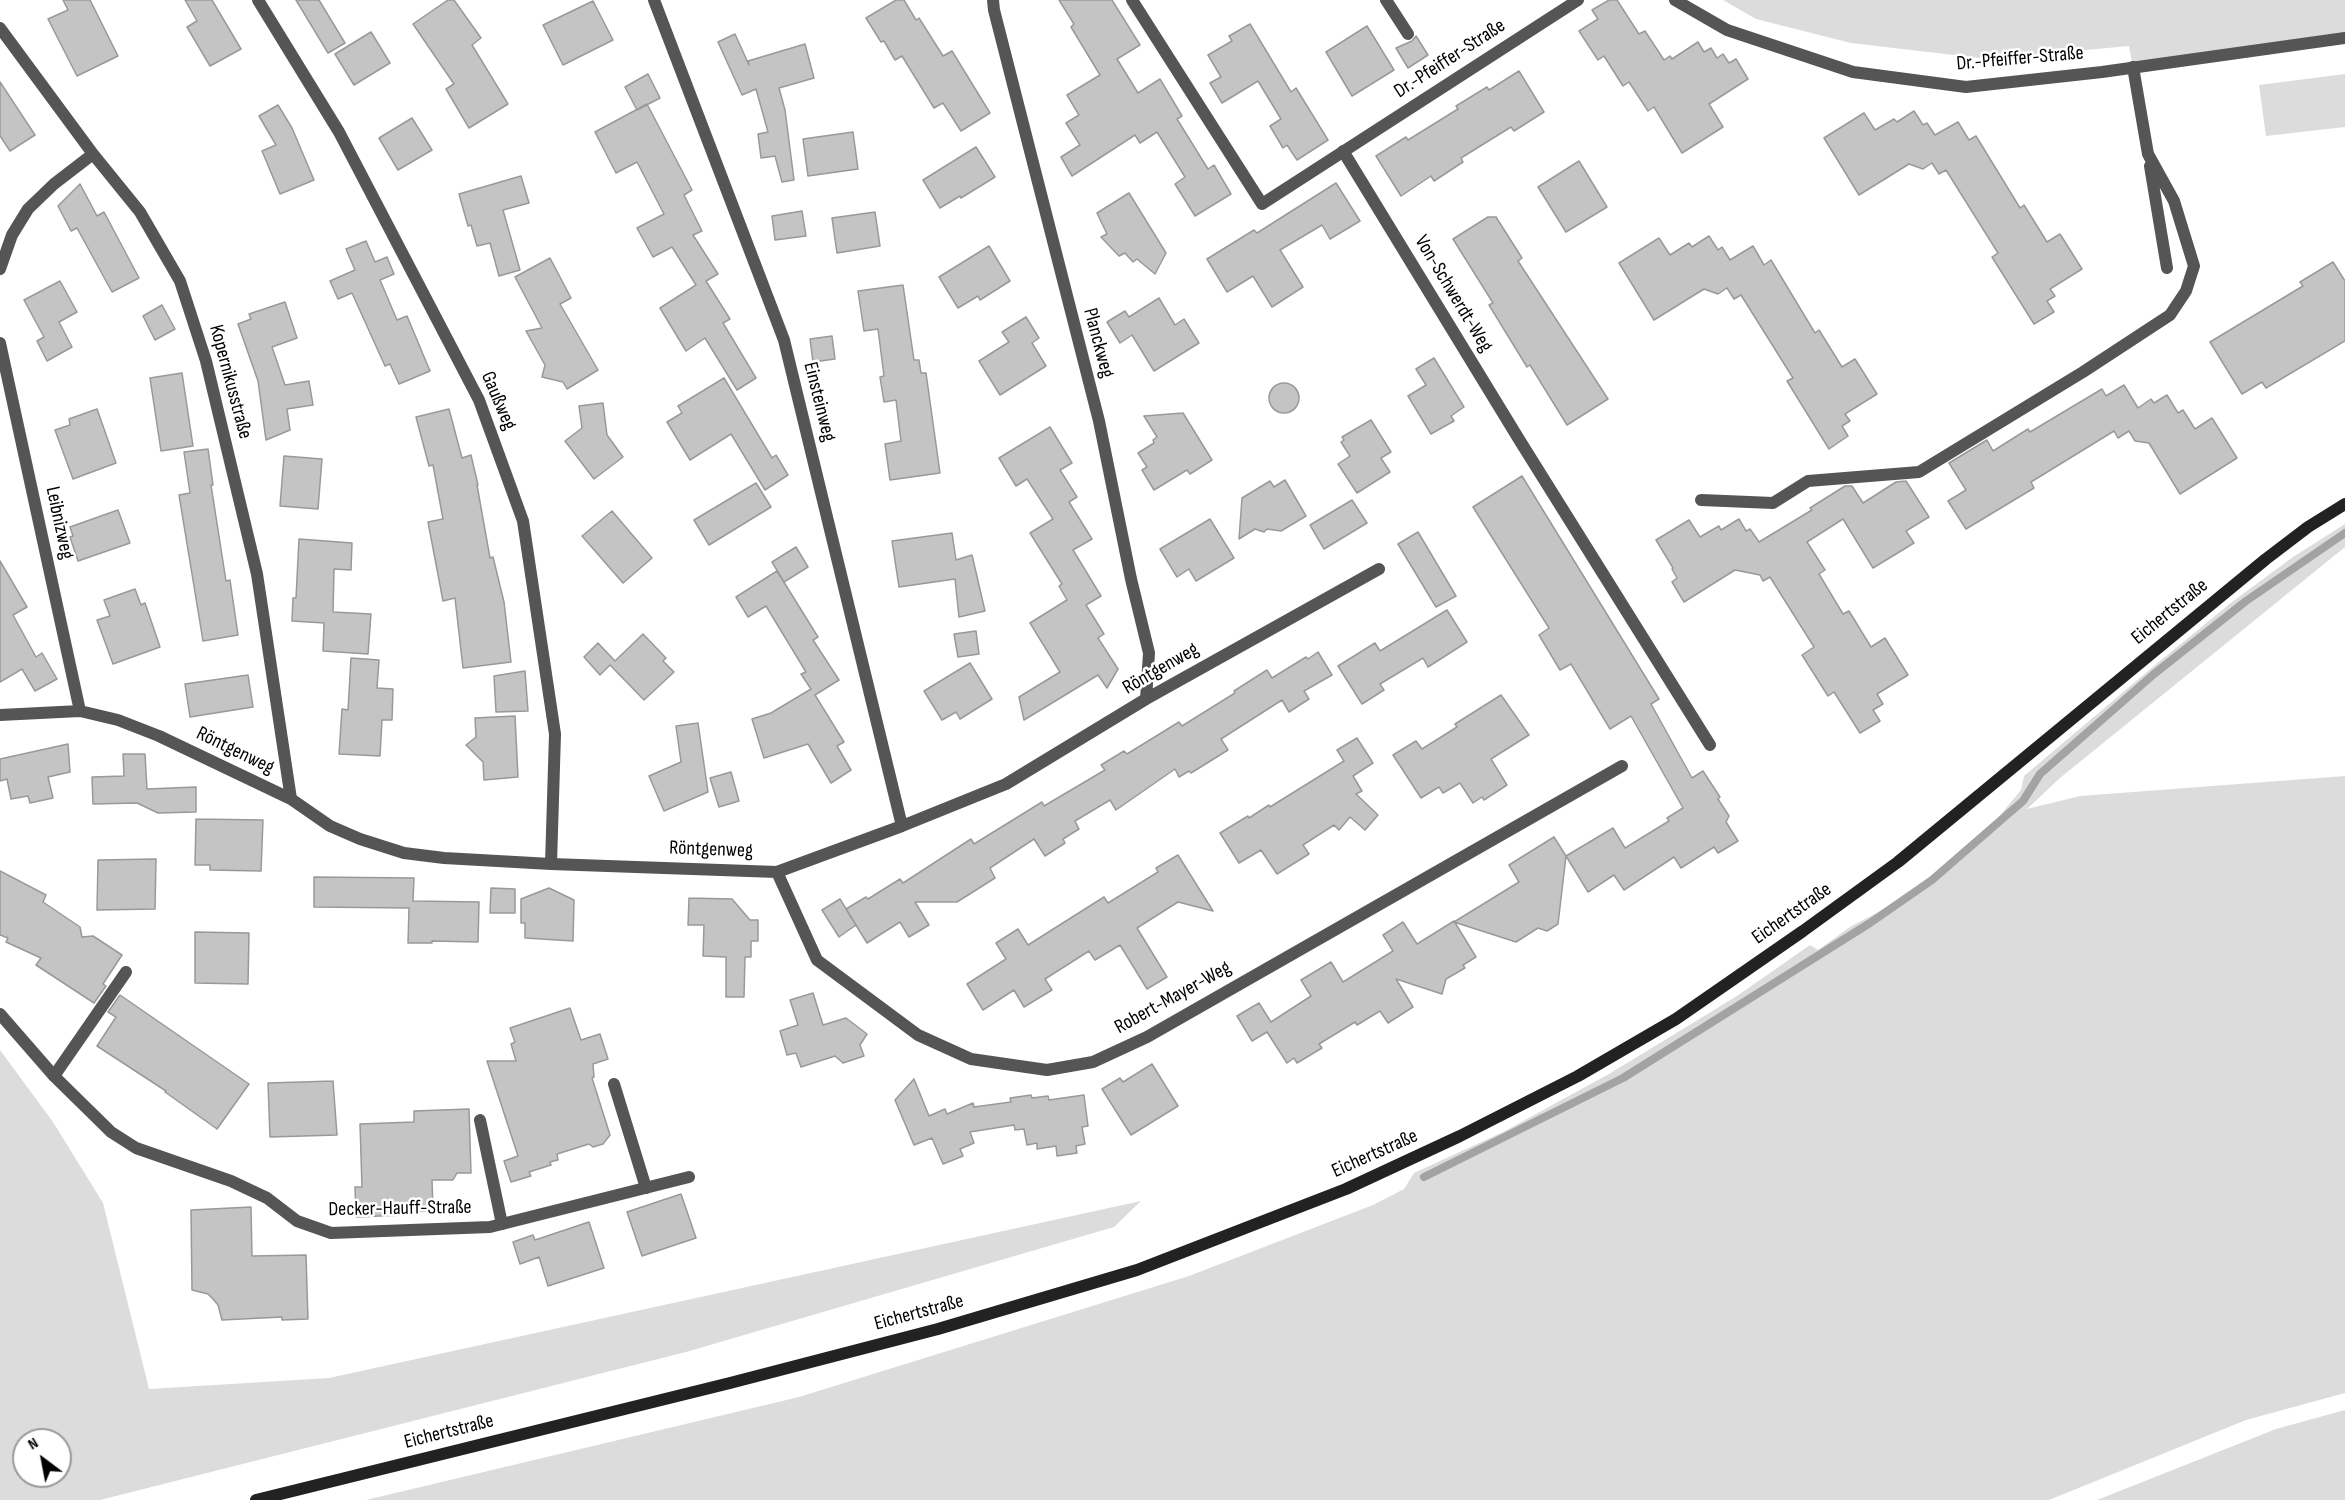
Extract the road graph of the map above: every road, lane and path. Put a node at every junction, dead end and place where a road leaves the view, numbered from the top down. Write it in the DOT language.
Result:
graph roads {
  1 [pos="258,0"];
  2 [pos="654,0"];
  3 [pos="993,0"];
  4 [pos="1132,0"];
  5 [pos="1386,0"];
  6 [pos="1578,0"];
  7 [pos="1675,0"];
  8 [pos="0,28"];
  9 [pos="1408,34"];
  10 [pos="2345,38"];
  11 [pos="2133,67"];
  12 [pos="1343,151"];
  13 [pos="93,154"];
  14 [pos="2148,154"];
  15 [pos="2167,268"];
  16 [pos="0,269"];
  17 [pos="0,344"];
  18 [pos="1701,500"];
  19 [pos="2345,504"];
  20 [pos="1378,569"];
  21 [pos="1146,699"];
  22 [pos="80,711"];
  23 [pos="0,715"];
  24 [pos="1710,745"];
  25 [pos="1622,766"];
  26 [pos="291,799"];
  27 [pos="902,826"];
  28 [pos="551,864"];
  29 [pos="777,872"];
  30 [pos="126,972"];
  31 [pos="0,1014"];
  32 [pos="54,1076"];
  33 [pos="614,1084"];
  34 [pos="480,1120"];
  35 [pos="689,1177"];
  36 [pos="646,1188"];
  37 [pos="502,1224"];
  38 [pos="256,1500"];
  1 -- 28 [label="street, Gaußweg"];
  2 -- 27 [label="street, Einsteinweg"];
  3 -- 21 [label="street, Planckweg"];
  4 -- 12 [label="street"];
  5 -- 9 [label="street"];
  6 -- 12 [label="street, Dr.-Pfeiffer-Straße"];
  7 -- 11 [label="street, Dr.-Pfeiffer-Straße"];
  8 -- 13 [label="street, Kopernikusstraße"];
  10 -- 11 [label="street, Dr.-Pfeiffer-Straße"];
  11 -- 14 [label="street"];
  12 -- 24 [label="street, Von-Schwerdt-Weg"];
  13 -- 16 [label="street"];
  13 -- 26 [label="street, Kopernikusstraße"];
  14 -- 15 [label="street"];
  14 -- 18 [label="street"];
  17 -- 22 [label="street, Leibnizweg"];
  19 -- 38 [label="street, Eichertstraße"];
  20 -- 21 [label="street, Röntgenweg"];
  21 -- 27 [label="street, Röntgenweg"];
  22 -- 23 [label="street, Röntgenweg"];
  22 -- 26 [label="street, Röntgenweg"];
  25 -- 29 [label="street, Robert-Mayer-Weg"];
  26 -- 28 [label="street, Röntgenweg"];
  27 -- 29 [label="street, Röntgenweg"];
  28 -- 29 [label="street, Röntgenweg"];
  30 -- 32 [label="street"];
  31 -- 32 [label="street, Decker-Hauff-Straße"];
  32 -- 37 [label="street, Decker-Hauff-Straße"];
  33 -- 36 [label="street"];
  34 -- 37 [label="street"];
  35 -- 36 [label="street, Decker-Hauff-Straße"];
  36 -- 37 [label="street, Decker-Hauff-Straße"];
}
